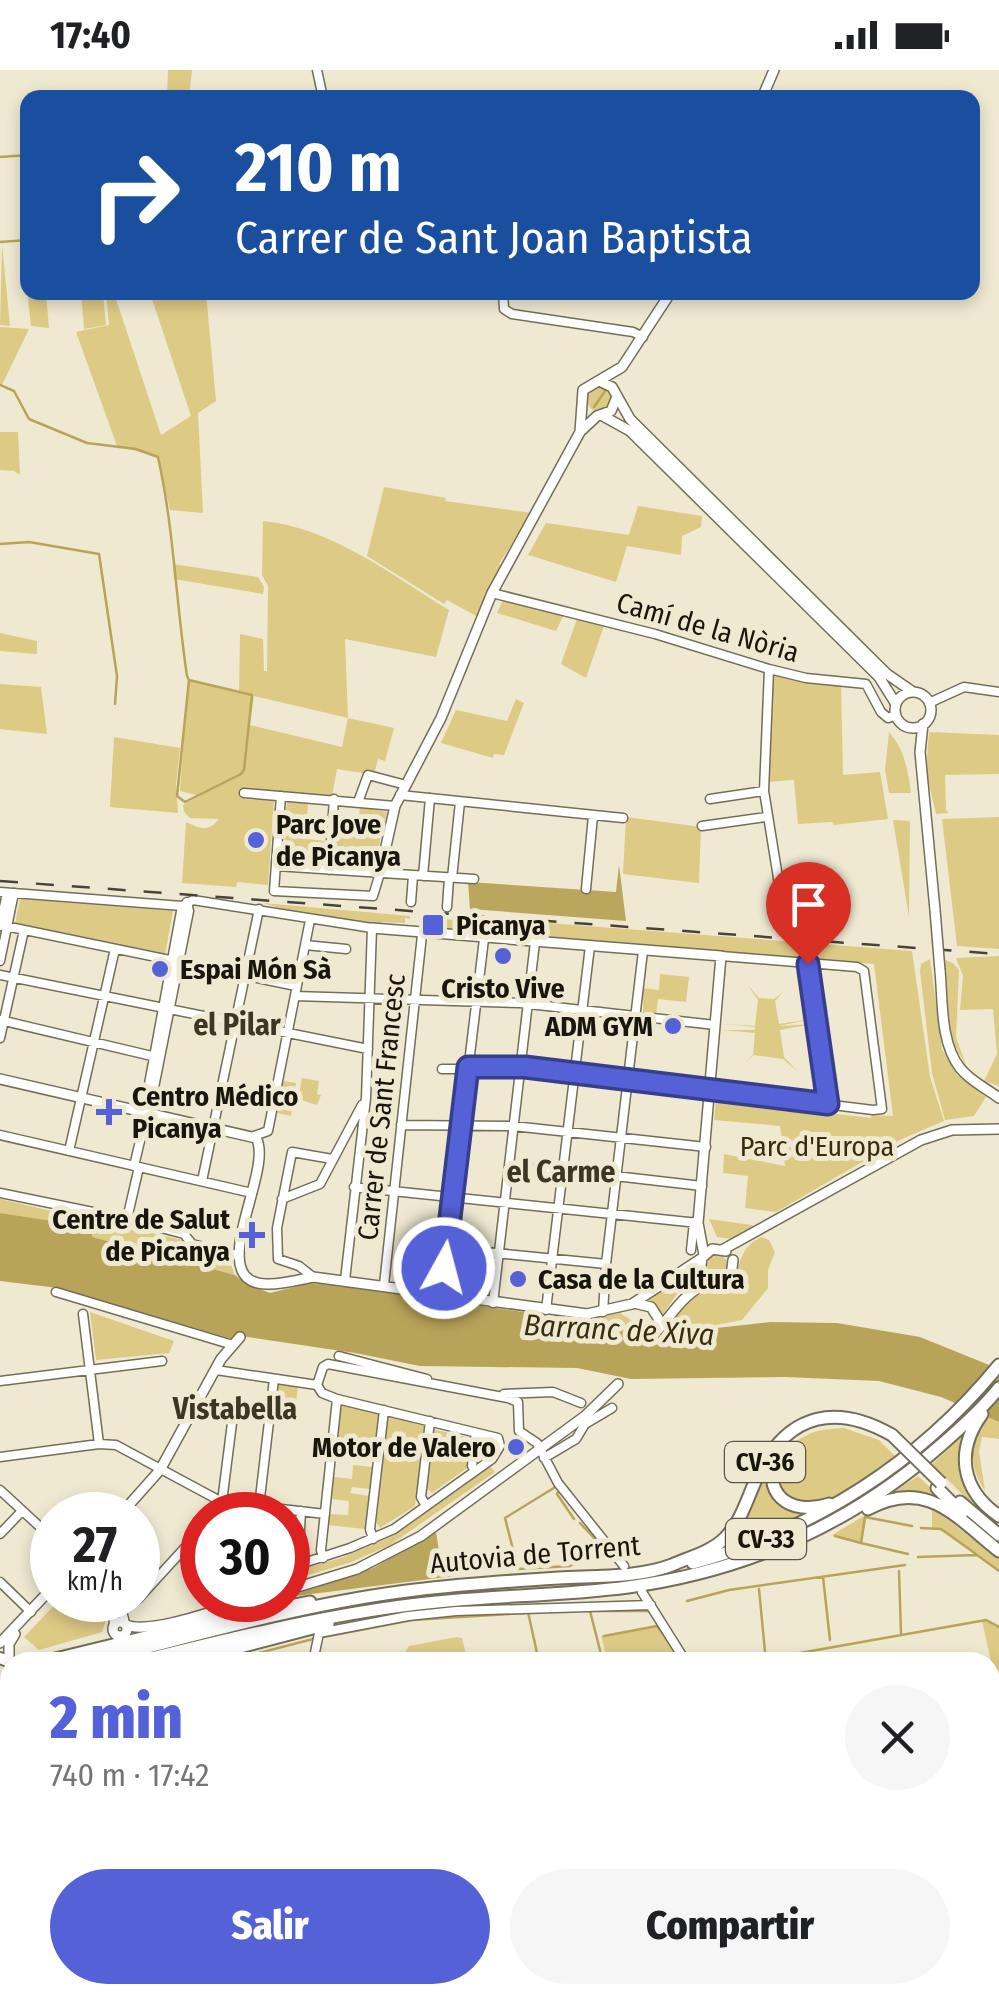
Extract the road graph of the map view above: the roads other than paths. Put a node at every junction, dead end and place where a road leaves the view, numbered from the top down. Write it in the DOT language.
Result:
graph roads {
  1 [pos="503,300"];
  2 [pos="667,300"];
  3 [pos="643,337"];
  4 [pos="622,366"];
  5 [pos="599,381"];
  6 [pos="616,396"];
  7 [pos="584,408"];
  8 [pos="600,416"];
  9 [pos="580,432"];
  10 [pos="492,593"];
  11 [pos="769,669"];
  12 [pos="913,692"];
  13 [pos="999,692"];
  14 [pos="929,703"];
  15 [pos="896,710"];
  16 [pos="924,724"];
  17 [pos="908,727"];
  18 [pos="920,752"];
  19 [pos="403,790"];
  20 [pos="764,791"];
  21 [pos="244,793"];
  22 [pos="281,796"];
  23 [pos="430,798"];
  24 [pos="334,799"];
  25 [pos="710,799"];
  26 [pos="358,802"];
  27 [pos="460,802"];
  28 [pos="395,806"];
  29 [pos="593,816"];
  30 [pos="766,817"];
  31 [pos="624,818"];
  32 [pos="702,826"];
  33 [pos="276,866"];
  34 [pos="329,870"];
  35 [pos="380,874"];
  36 [pos="418,876"];
  37 [pos="450,878"];
  38 [pos="474,879"];
  39 [pos="586,889"];
  40 [pos="780,890"];
  41 [pos="7,893"];
  42 [pos="410,902"];
  43 [pos="184,904"];
  44 [pos="447,907"];
  45 [pos="259,909"];
  46 [pos="310,920"];
  47 [pos="2,926"];
  48 [pos="372,928"];
  49 [pos="24,930"];
  50 [pos="422,934"];
  51 [pos="484,939"];
  52 [pos="535,942"];
  53 [pos="305,946"];
  54 [pos="590,946"];
  55 [pos="115,949"];
  56 [pos="346,950"];
  57 [pos="643,951"];
  58 [pos="720,956"];
  59 [pos="0,961"];
  60 [pos="176,962"];
  61 [pos="808,964"];
  62 [pos="0,975"];
  63 [pos="245,976"];
  64 [pos="13,978"];
  65 [pos="295,991"];
  66 [pos="104,995"];
  67 [pos="370,998"];
  68 [pos="415,1000"];
  69 [pos="476,1001"];
  70 [pos="528,1004"];
  71 [pos="168,1007"];
  72 [pos="582,1010"];
  73 [pos="635,1016"];
  74 [pos="2,1021"];
  75 [pos="236,1022"];
  76 [pos="715,1025"];
  77 [pos="288,1033"];
  78 [pos="0,1038"];
  79 [pos="94,1042"];
  80 [pos="368,1048"];
  81 [pos="158,1057"];
  82 [pos="520,1067"];
  83 [pos="468,1068"];
  84 [pos="442,1069"];
  85 [pos="574,1074"];
  86 [pos="0,1080"];
  87 [pos="628,1080"];
  88 [pos="986,1087"];
  89 [pos="999,1089"];
  90 [pos="710,1090"];
  91 [pos="81,1098"];
  92 [pos="366,1098"];
  93 [pos="999,1098"];
  94 [pos="828,1104"];
  95 [pos="147,1112"];
  96 [pos="401,1125"];
  97 [pos="460,1125"];
  98 [pos="390,1126"];
  99 [pos="513,1126"];
  100 [pos="999,1126"];
  101 [pos="215,1128"];
  102 [pos="568,1132"];
  103 [pos="0,1136"];
  104 [pos="252,1136"];
  105 [pos="621,1138"];
  106 [pos="706,1147"];
  107 [pos="69,1151"];
  108 [pos="332,1158"];
  109 [pos="136,1166"];
  110 [pos="537,1167"];
  111 [pos="563,1170"];
  112 [pos="616,1177"];
  113 [pos="202,1181"];
  114 [pos="702,1186"];
  115 [pos="354,1187"];
  116 [pos="394,1190"];
  117 [pos="0,1193"];
  118 [pos="252,1193"];
  119 [pos="452,1198"];
  120 [pos="282,1199"];
  121 [pos="504,1204"];
  122 [pos="558,1209"];
  123 [pos="612,1214"];
  124 [pos="127,1219"];
  125 [pos="696,1222"];
  126 [pos="756,1234"];
  127 [pos="446,1248"];
  128 [pos="720,1249"];
  129 [pos="692,1250"];
  130 [pos="498,1253"];
  131 [pos="237,1254"];
  132 [pos="703,1256"];
  133 [pos="552,1259"];
  134 [pos="733,1260"];
  135 [pos="606,1264"];
  136 [pos="700,1272"];
  137 [pos="679,1275"];
  138 [pos="312,1277"];
  139 [pos="344,1280"];
  140 [pos="710,1283"];
  141 [pos="384,1285"];
  142 [pos="56,1292"];
  143 [pos="441,1294"];
  144 [pos="684,1300"];
  145 [pos="493,1302"];
  146 [pos="632,1304"];
  147 [pos="546,1310"];
  148 [pos="603,1312"];
  149 [pos="83,1314"];
  150 [pos="236,1341"];
  151 [pos="339,1356"];
  152 [pos="162,1362"];
  153 [pos="999,1366"];
  154 [pos="90,1369"];
  155 [pos="216,1370"];
  156 [pos="274,1379"];
  157 [pos="0,1381"];
  158 [pos="618,1384"];
  159 [pos="317,1385"];
  160 [pos="454,1389"];
  161 [pos="995,1393"];
  162 [pos="495,1396"];
  163 [pos="337,1399"];
  164 [pos="198,1402"];
  165 [pos="581,1403"];
  166 [pos="234,1406"];
  167 [pos="612,1408"];
  168 [pos="384,1410"];
  169 [pos="270,1411"];
  170 [pos="430,1421"];
  171 [pos="964,1421"];
  172 [pos="476,1433"];
  173 [pos="890,1438"];
  174 [pos="99,1444"];
  175 [pos="542,1453"];
  176 [pos="0,1457"];
  177 [pos="492,1459"];
  178 [pos="160,1470"];
  179 [pos="475,1471"];
  180 [pos="504,1475"];
  181 [pos="939,1485"];
  182 [pos="0,1490"];
  183 [pos="140,1492"];
  184 [pos="200,1492"];
  185 [pos="223,1492"];
  186 [pos="261,1492"];
  187 [pos="856,1492"];
  188 [pos="426,1506"];
  189 [pos="22,1511"];
  190 [pos="310,1512"];
  191 [pos="325,1514"];
  192 [pos="999,1516"];
  193 [pos="30,1518"];
  194 [pos="835,1522"];
  195 [pos="0,1534"];
  196 [pos="999,1534"];
  197 [pos="374,1539"];
  198 [pos="999,1549"];
  199 [pos="180,1553"];
  200 [pos="323,1558"];
  201 [pos="310,1562"];
  202 [pos="624,1566"];
  203 [pos="669,1566"];
  204 [pos="160,1574"];
  205 [pos="0,1582"];
  206 [pos="310,1584"];
  207 [pos="408,1591"];
  208 [pos="642,1592"];
  209 [pos="651,1605"];
  210 [pos="404,1606"];
  211 [pos="30,1611"];
  212 [pos="30,1613"];
  213 [pos="180,1618"];
  214 [pos="21,1622"];
  215 [pos="119,1622"];
  216 [pos="119,1622"];
  217 [pos="123,1622"];
  218 [pos="121,1626"];
  219 [pos="0,1643"];
  220 [pos="106,1647"];
  221 [pos="8,1652"];
  222 [pos="85,1652"];
  223 [pos="129,1652"];
  224 [pos="178,1652"];
  225 [pos="222,1652"];
  226 [pos="315,1652"];
  227 [pos="680,1652"];
  1 -- 3 [label="street"];
  2 -- 3 [label="street"];
  3 -- 4 [label="street"];
  4 -- 5 [label="street"];
  4 -- 6 [label="street"];
  5 -- 6 [label="street"];
  5 -- 7 [label="street"];
  6 -- 8 [label="street"];
  6 -- 12 [label="street"];
  7 -- 8 [label="street"];
  7 -- 9 [label="street"];
  8 -- 9 [label="street"];
  8 -- 15 [label="street"];
  9 -- 10 [label="street"];
  10 -- 11 [label="street, Camí de la Nòria"];
  10 -- 19 [label="street"];
  11 -- 15 [label="street, Camí de la Nòria"];
  11 -- 20 [label="street"];
  12 -- 14 [label="street"];
  12 -- 15 [label="street"];
  13 -- 14 [label="street"];
  14 -- 16 [label="street"];
  15 -- 17 [label="street"];
  16 -- 17 [label="street"];
  16 -- 18 [label="street"];
  17 -- 18 [label="street"];
  18 -- 88 [label="street, bridge"];
  19 -- 23 [label="street"];
  19 -- 26 [label="street"];
  19 -- 28 [label="street"];
  20 -- 25 [label="street"];
  20 -- 30 [label="street"];
  21 -- 22 [label="street"];
  22 -- 24 [label="street"];
  22 -- 33 [label="street"];
  23 -- 27 [label="street"];
  23 -- 36 [label="street"];
  24 -- 26 [label="street"];
  24 -- 34 [label="street"];
  26 -- 28 [label="street"];
  27 -- 29 [label="street"];
  27 -- 37 [label="street"];
  28 -- 35 [label="street"];
  29 -- 31 [label="street"];
  29 -- 39 [label="street"];
  30 -- 32 [label="street"];
  30 -- 40 [label="street"];
  33 -- 34 [label="street"];
  33 -- 35 [label="street"];
  34 -- 35 [label="street"];
  35 -- 36 [label="street"];
  36 -- 37 [label="street"];
  36 -- 42 [label="street"];
  37 -- 38 [label="street"];
  37 -- 44 [label="street"];
  41 -- 43 [label="street"];
  41 -- 47 [label="street"];
  43 -- 45 [label="street"];
  43 -- 60 [label="street"];
  45 -- 46 [label="street"];
  45 -- 63 [label="street"];
  46 -- 48 [label="street"];
  46 -- 53 [label="street"];
  47 -- 49 [label="street"];
  47 -- 59 [label="street"];
  48 -- 50 [label="street"];
  48 -- 67 [label="street"];
  49 -- 55 [label="street"];
  49 -- 64 [label="street"];
  50 -- 51 [label="street"];
  50 -- 68 [label="street, Carrer de Sant Francesc"];
  51 -- 52 [label="street"];
  51 -- 69 [label="street"];
  52 -- 54 [label="street"];
  52 -- 70 [label="street"];
  53 -- 56 [label="street"];
  53 -- 65 [label="street"];
  54 -- 57 [label="street"];
  54 -- 72 [label="street"];
  55 -- 60 [label="street"];
  55 -- 66 [label="street"];
  57 -- 58 [label="street"];
  57 -- 73 [label="street"];
  58 -- 61 [label="street"];
  58 -- 76 [label="street"];
  60 -- 63 [label="street"];
  60 -- 71 [label="street"];
  61 -- 94 [label="street"];
  61 -- 94 [label="street"];
  62 -- 64 [label="street"];
  63 -- 65 [label="street"];
  63 -- 75 [label="street"];
  64 -- 66 [label="street"];
  64 -- 74 [label="street"];
  65 -- 67 [label="street"];
  65 -- 77 [label="street"];
  66 -- 71 [label="street"];
  66 -- 79 [label="street"];
  67 -- 68 [label="street"];
  67 -- 80 [label="street"];
  68 -- 69 [label="street"];
  68 -- 96 [label="street, Carrer de Sant Francesc"];
  69 -- 70 [label="street"];
  69 -- 83 [label="street"];
  70 -- 72 [label="street"];
  70 -- 82 [label="street"];
  71 -- 75 [label="street"];
  71 -- 81 [label="street"];
  72 -- 73 [label="street"];
  72 -- 85 [label="street"];
  73 -- 76 [label="street"];
  73 -- 87 [label="street"];
  74 -- 78 [label="street"];
  74 -- 79 [label="street"];
  75 -- 77 [label="street"];
  75 -- 101 [label="street"];
  76 -- 90 [label="street"];
  77 -- 80 [label="street"];
  77 -- 104 [label="street"];
  79 -- 81 [label="street"];
  79 -- 91 [label="street"];
  80 -- 92 [label="street"];
  81 -- 95 [label="street"];
  82 -- 83 [label="street"];
  82 -- 85 [label="street"];
  82 -- 99 [label="street"];
  83 -- 84 [label="street"];
  83 -- 97 [label="street"];
  85 -- 87 [label="street"];
  85 -- 102 [label="street"];
  86 -- 91 [label="street"];
  87 -- 90 [label="street"];
  87 -- 105 [label="street"];
  88 -- 89 [label="street"];
  88 -- 93 [label="street"];
  90 -- 94 [label="street"];
  90 -- 106 [label="street"];
  91 -- 95 [label="street"];
  91 -- 107 [label="street"];
  92 -- 108 [label="street"];
  92 -- 115 [label="street"];
  95 -- 101 [label="street"];
  95 -- 109 [label="street"];
  96 -- 97 [label="street"];
  96 -- 98 [label="street"];
  96 -- 116 [label="street, Carrer de Sant Francesc"];
  97 -- 99 [label="street"];
  97 -- 119 [label="street"];
  99 -- 102 [label="street"];
  99 -- 121 [label="street"];
  100 -- 126 [label="street"];
  101 -- 104 [label="street"];
  101 -- 113 [label="street"];
  102 -- 105 [label="street"];
  102 -- 111 [label="street"];
  103 -- 107 [label="street"];
  104 -- 118 [label="street"];
  105 -- 106 [label="street"];
  105 -- 112 [label="street"];
  106 -- 114 [label="street"];
  107 -- 109 [label="street"];
  108 -- 120 [label="street"];
  108 -- 120 [label="street"];
  109 -- 113 [label="street"];
  109 -- 124 [label="street"];
  110 -- 111 [label="street"];
  111 -- 112 [label="street"];
  111 -- 122 [label="street"];
  112 -- 114 [label="street"];
  112 -- 123 [label="street"];
  113 -- 118 [label="street"];
  114 -- 125 [label="street"];
  115 -- 116 [label="street"];
  115 -- 139 [label="street"];
  116 -- 119 [label="street"];
  116 -- 141 [label="street, Carrer de Sant Francesc"];
  117 -- 124 [label="street"];
  118 -- 131 [label="street"];
  119 -- 121 [label="street"];
  119 -- 127 [label="street"];
  120 -- 138 [label="street"];
  121 -- 122 [label="street"];
  121 -- 130 [label="street"];
  122 -- 123 [label="street"];
  122 -- 133 [label="street"];
  123 -- 125 [label="street"];
  123 -- 135 [label="street"];
  124 -- 131 [label="street"];
  125 -- 128 [label="street"];
  125 -- 129 [label="street"];
  125 -- 132 [label="street"];
  126 -- 128 [label="street"];
  126 -- 134 [label="street"];
  127 -- 130 [label="street"];
  127 -- 143 [label="street"];
  128 -- 132 [label="street"];
  128 -- 134 [label="street"];
  130 -- 133 [label="street"];
  130 -- 145 [label="street"];
  131 -- 138 [label="street"];
  132 -- 136 [label="street"];
  132 -- 137 [label="street"];
  133 -- 135 [label="street"];
  133 -- 147 [label="street"];
  134 -- 140 [label="street"];
  135 -- 148 [label="street"];
  136 -- 137 [label="street"];
  136 -- 140 [label="street"];
  136 -- 144 [label="street"];
  137 -- 146 [label="street"];
  138 -- 139 [label="street"];
  139 -- 141 [label="street"];
  140 -- 144 [label="street"];
  141 -- 143 [label="street"];
  142 -- 150 [label="street"];
  143 -- 145 [label="street"];
  144 -- 146 [label="street"];
  145 -- 147 [label="street"];
  146 -- 148 [label="street"];
  147 -- 148 [label="street"];
  149 -- 154 [label="street"];
  150 -- 155 [label="street"];
  151 -- 160 [label="street"];
  152 -- 154 [label="street"];
  153 -- 171 [label="highway, CV-33"];
  154 -- 157 [label="street"];
  154 -- 174 [label="street"];
  155 -- 156 [label="street"];
  155 -- 164 [label="street"];
  156 -- 159 [label="street"];
  156 -- 169 [label="street"];
  158 -- 175 [label="street"];
  159 -- 160 [label="street"];
  159 -- 163 [label="street"];
  160 -- 162 [label="street"];
  161 -- 171 [label="highway"];
  162 -- 165 [label="street"];
  162 -- 175 [label="street"];
  163 -- 168 [label="street"];
  163 -- 191 [label="street"];
  164 -- 166 [label="street"];
  164 -- 178 [label="street"];
  166 -- 169 [label="street"];
  166 -- 185 [label="street"];
  167 -- 175 [label="street"];
  168 -- 170 [label="street"];
  168 -- 197 [label="street"];
  169 -- 186 [label="street"];
  170 -- 172 [label="street"];
  170 -- 188 [label="street"];
  171 -- 187 [label="highway, CV-33"];
  171 -- 192 [label="highway"];
  171 -- 194 [label="highway, CV-33"];
  172 -- 177 [label="street"];
  172 -- 179 [label="street"];
  173 -- 181 [label="highway, bridge"];
  173 -- 187 [label="highway"];
  173 -- 203 [label="highway, Autovia de Torrent / CV-36"];
  174 -- 176 [label="street"];
  174 -- 178 [label="street"];
  175 -- 180 [label="street"];
  175 -- 202 [label="street"];
  177 -- 179 [label="street"];
  177 -- 180 [label="street"];
  178 -- 183 [label="street"];
  178 -- 184 [label="street"];
  179 -- 188 [label="street"];
  180 -- 206 [label="street"];
  181 -- 196 [label="highway"];
  181 -- 198 [label="highway"];
  182 -- 189 [label="street"];
  187 -- 203 [label="highway, CV-33"];
  188 -- 197 [label="street"];
  189 -- 193 [label="street"];
  189 -- 195 [label="street"];
  190 -- 191 [label="street"];
  191 -- 200 [label="street"];
  194 -- 198 [label="highway"];
  194 -- 210 [label="highway, Autovia de Torrent"];
  197 -- 200 [label="street"];
  199 -- 204 [label="street"];
  200 -- 201 [label="street"];
  203 -- 207 [label="highway, Autovia de Torrent / CV-36"];
  205 -- 211 [label="street"];
  207 -- 220 [label="highway"];
  207 -- 223 [label="highway, Autovia de Torrent / CV-36"];
  208 -- 209 [label="street"];
  209 -- 226 [label="street"];
  209 -- 227 [label="street"];
  210 -- 224 [label="highway, Autovia de Torrent"];
  210 -- 225 [label="highway"];
  212 -- 214 [label="street"];
  213 -- 218 [label="street"];
  214 -- 219 [label="street"];
  214 -- 221 [label="street"];
  215 -- 218 [label="street"];
  216 -- 218 [label="street"];
  217 -- 218 [label="street"];
  218 -- 220 [label="street"];
  220 -- 222 [label="highway"];
}
